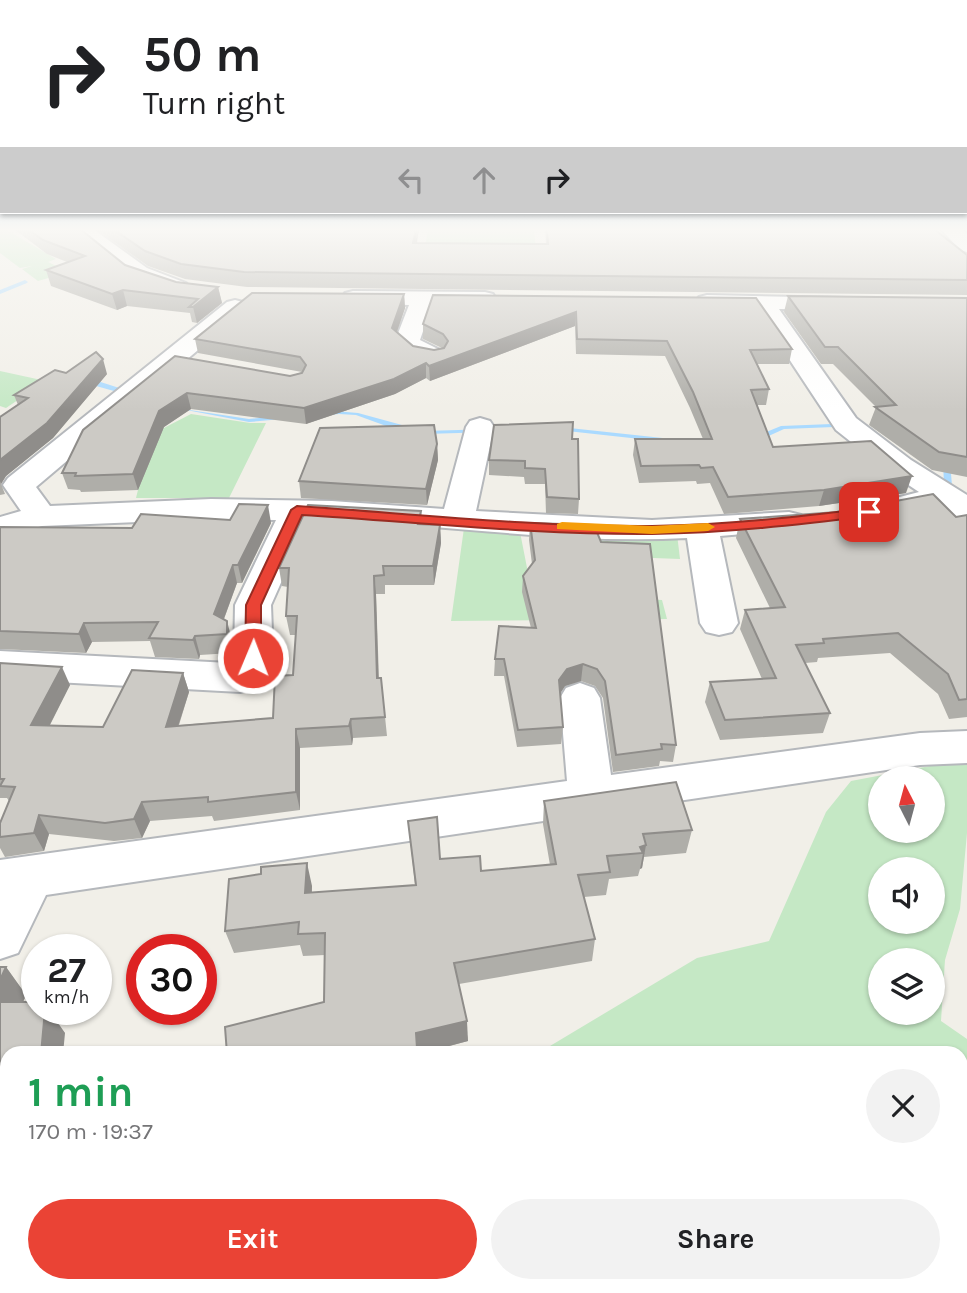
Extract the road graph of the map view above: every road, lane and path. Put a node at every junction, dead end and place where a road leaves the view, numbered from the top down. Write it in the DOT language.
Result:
graph roads {
  1 [pos="190,289"];
  2 [pos="328,298"];
  3 [pos="423,299"];
  4 [pos="506,299"];
  5 [pos="683,301"];
  6 [pos="763,303"];
  7 [pos="858,303"];
  8 [pos="433,356"];
  9 [pos="480,427"];
  10 [pos="955,502"];
  11 [pos="297,510"];
  12 [pos="856,514"];
  13 [pos="41,516"];
  14 [pos="816,519"];
  15 [pos="458,520"];
  16 [pos="0,527"];
  17 [pos="702,527"];
  18 [pos="719,624"];
  19 [pos="0,665"];
  20 [pos="580,698"];
  21 [pos="967,747"];
  22 [pos="591,796"];
  23 [pos="15,878"];
  24 [pos="0,936"];
  1 -- 13 [label="street"];
  2 -- 3 [label="street"];
  3 -- 4 [label="street"];
  3 -- 8 [label="street"];
  5 -- 6 [label="street"];
  6 -- 7 [label="street"];
  6 -- 10 [label="street"];
  9 -- 15 [label="street"];
  10 -- 12 [label="street"];
  11 -- 13 [label="street"];
  11 -- 15 [label="street"];
  11 -- 19 [label="street"];
  13 -- 16 [label="street"];
  14 -- 17 [label="street"];
  15 -- 17 [label="street"];
  17 -- 18 [label="street"];
  20 -- 22 [label="street"];
  21 -- 22 [label="street"];
  22 -- 23 [label="street"];
  23 -- 24 [label="street"];
}
